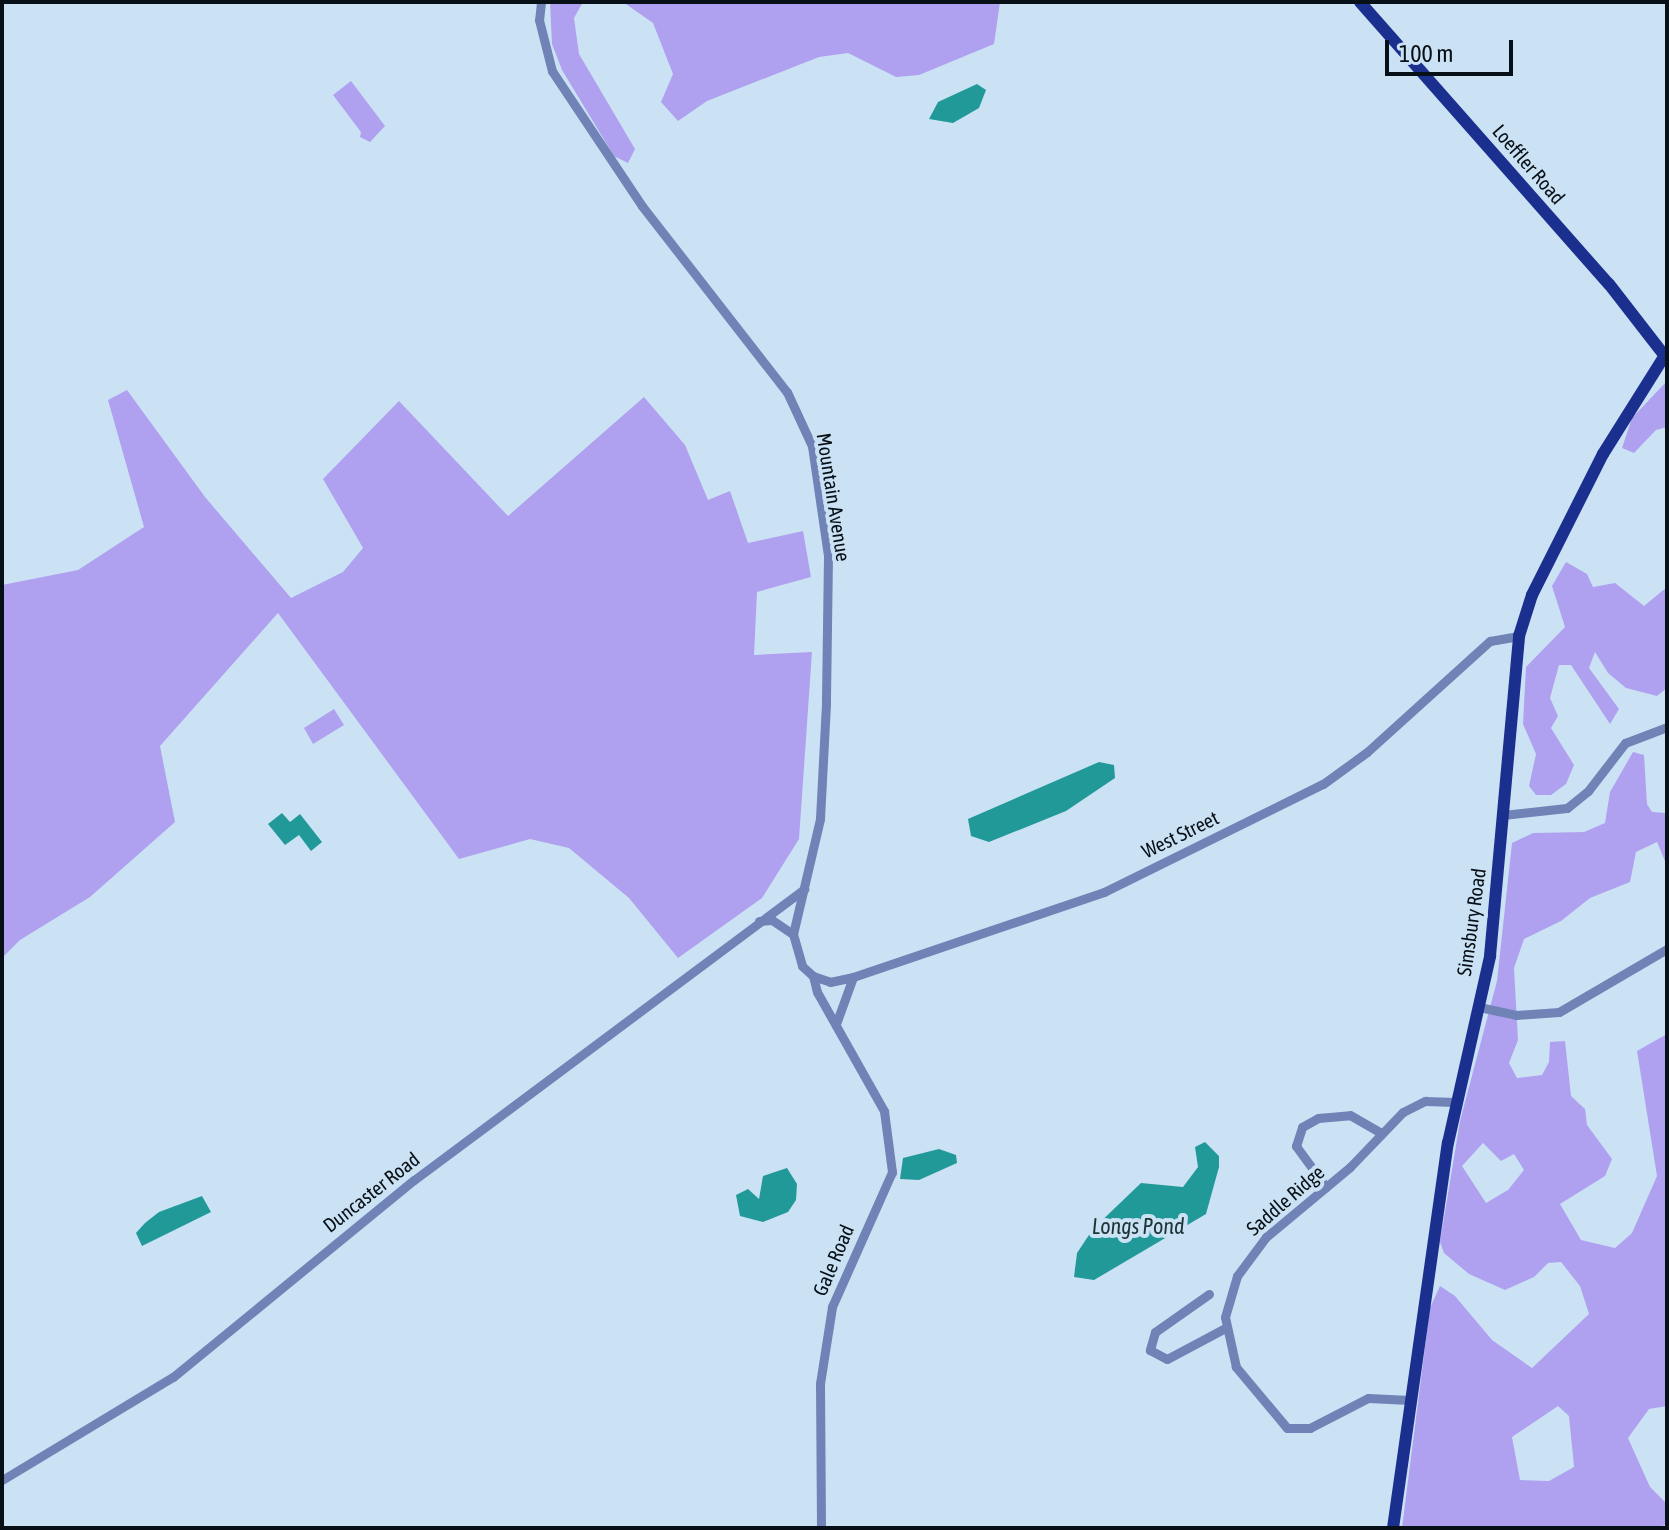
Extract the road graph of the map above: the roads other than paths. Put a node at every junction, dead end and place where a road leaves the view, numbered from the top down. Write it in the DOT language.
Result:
graph roads {
  1 [pos="541,2"];
  2 [pos="1360,2"];
  3 [pos="1666,354"];
  4 [pos="1519,636"];
  5 [pos="1667,727"];
  6 [pos="1503,815"];
  7 [pos="804,889"];
  8 [pos="756,922"];
  9 [pos="793,934"];
  10 [pos="1667,949"];
  11 [pos="813,976"];
  12 [pos="853,977"];
  13 [pos="1479,1007"];
  14 [pos="836,1024"];
  15 [pos="1455,1102"];
  16 [pos="1381,1133"];
  17 [pos="1326,1187"];
  18 [pos="1209,1294"];
  19 [pos="1225,1328"];
  20 [pos="1410,1400"];
  21 [pos="2,1480"];
  22 [pos="821,1528"];
  23 [pos="1393,1528"];
  1 -- 7 [label="street, Mountain Avenue"];
  2 -- 3 [label="main road, Loeffler Road"];
  3 -- 4 [label="main road, Simsbury Road"];
  4 -- 6 [label="main road, Simsbury Road"];
  4 -- 12 [label="street, West Street"];
  5 -- 6 [label="street"];
  6 -- 13 [label="main road, Simsbury Road"];
  7 -- 8 [label="street, Duncaster Road"];
  7 -- 9 [label="street, Mountain Avenue"];
  8 -- 9 [label="street"];
  8 -- 21 [label="street, Duncaster Road"];
  9 -- 11 [label="street"];
  10 -- 13 [label="street"];
  11 -- 12 [label="street, West Street"];
  11 -- 14 [label="street, Gale Road"];
  12 -- 14 [label="street"];
  13 -- 15 [label="main road, Simsbury Road"];
  14 -- 22 [label="street, Gale Road"];
  15 -- 16 [label="street, Saddle Ridge"];
  15 -- 20 [label="main road, Simsbury Road"];
  16 -- 17 [label="street, Saddle Ridge"];
  16 -- 17 [label="street"];
  17 -- 19 [label="street, Saddle Ridge"];
  18 -- 19 [label="street"];
  19 -- 20 [label="street, Saddle Ridge"];
  20 -- 23 [label="main road, Simsbury Road"];
}
